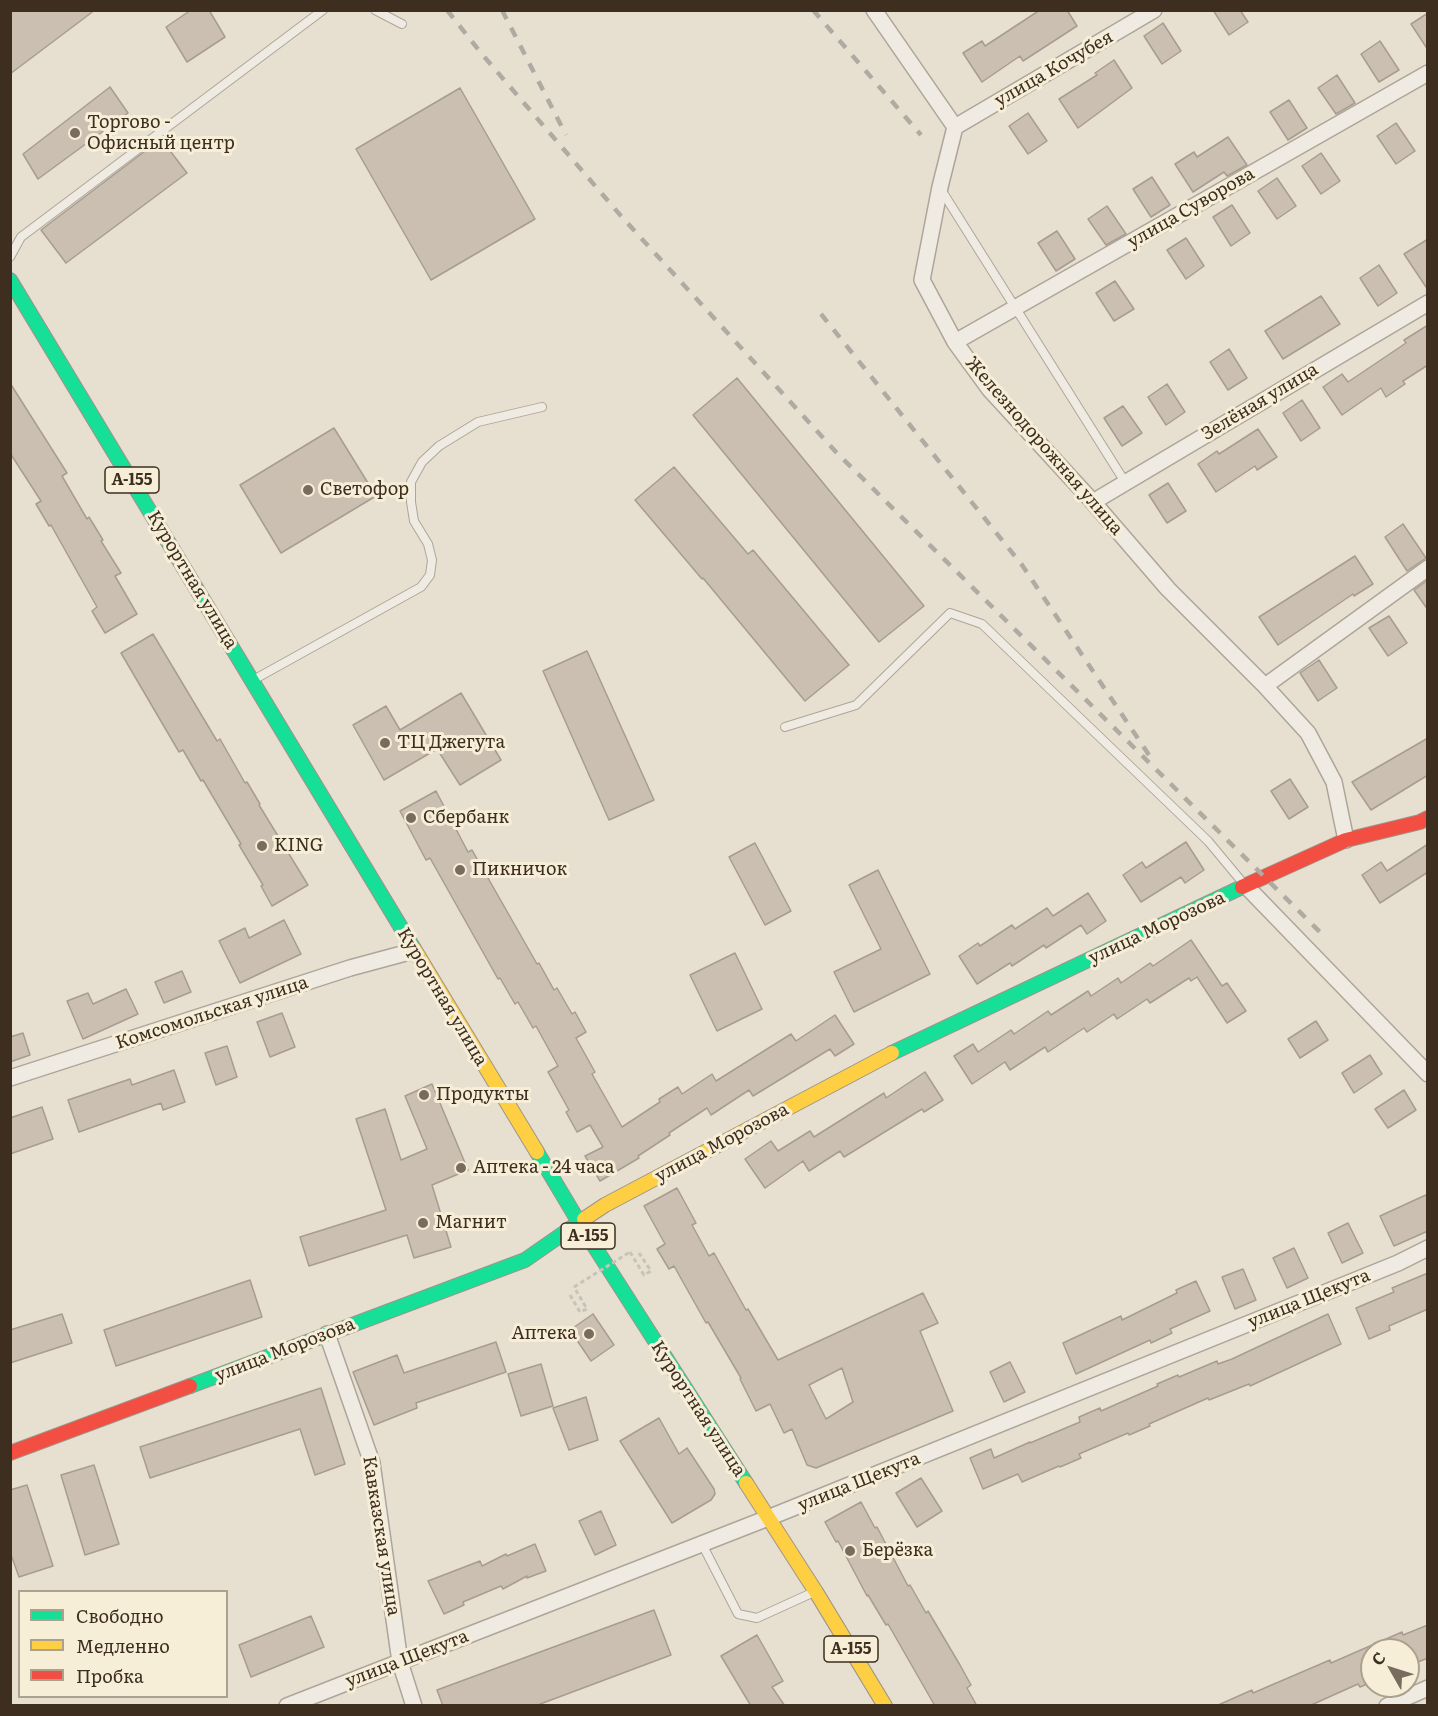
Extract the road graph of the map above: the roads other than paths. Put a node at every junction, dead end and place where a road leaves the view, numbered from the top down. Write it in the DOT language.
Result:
graph roads {
  1 [pos="323,10"];
  2 [pos="375,10"];
  3 [pos="874,10"];
  4 [pos="1154,10"];
  5 [pos="402,24"];
  6 [pos="1428,73"];
  7 [pos="955,127"];
  8 [pos="940,187"];
  9 [pos="10,257"];
  10 [pos="10,280"];
  11 [pos="1428,303"];
  12 [pos="1015,308"];
  13 [pos="955,342"];
  14 [pos="542,407"];
  15 [pos="1125,482"];
  16 [pos="1093,502"];
  17 [pos="1428,568"];
  18 [pos="251,681"];
  19 [pos="1265,686"];
  20 [pos="785,727"];
  21 [pos="1428,818"];
  22 [pos="1346,840"];
  23 [pos="1246,886"];
  24 [pos="413,951"];
  25 [pos="1428,1074"];
  26 [pos="10,1078"];
  27 [pos="580,1224"];
  28 [pos="1428,1248"];
  29 [pos="327,1334"];
  30 [pos="10,1453"];
  31 [pos="768,1518"];
  32 [pos="702,1544"];
  33 [pos="816,1592"];
  34 [pos="400,1662"];
  35 [pos="1428,1688"];
  36 [pos="287,1706"];
  37 [pos="414,1706"];
  38 [pos="885,1706"];
  39 [pos="1386,1706"];
  1 -- 9 [label="lane"];
  2 -- 5 [label="lane"];
  3 -- 7 [label="street"];
  4 -- 7 [label="street, улица Кочубея"];
  6 -- 12 [label="street, улица Суворова"];
  7 -- 8 [label="street, Железнодорожная улица"];
  8 -- 12 [label="lane"];
  8 -- 13 [label="street, Железнодорожная улица"];
  10 -- 18 [label="main road, Курортная улица / А-155"];
  11 -- 15 [label="street, Зелёная улица"];
  12 -- 13 [label="street, улица Суворова"];
  12 -- 15 [label="lane"];
  13 -- 16 [label="street, Железнодорожная улица"];
  14 -- 18 [label="lane"];
  15 -- 16 [label="street, Зелёная улица"];
  16 -- 19 [label="street, Железнодорожная улица"];
  17 -- 19 [label="street"];
  18 -- 24 [label="main road, Курортная улица / А-155"];
  19 -- 22 [label="street, Железнодорожная улица"];
  20 -- 23 [label="lane"];
  21 -- 22 [label="main road, улица Морозова"];
  22 -- 23 [label="main road, улица Морозова"];
  23 -- 25 [label="street"];
  23 -- 27 [label="main road, улица Морозова"];
  24 -- 26 [label="street, Комсомольская улица"];
  24 -- 27 [label="main road, Курортная улица / А-155"];
  27 -- 29 [label="main road, улица Морозова"];
  27 -- 31 [label="main road, Курортная улица / А-155"];
  28 -- 31 [label="street, улица Щекута"];
  29 -- 30 [label="main road, улица Морозова"];
  29 -- 34 [label="street, Кавказская улица"];
  31 -- 32 [label="street, улица Щекута"];
  31 -- 33 [label="main road, Курортная улица / А-155"];
  32 -- 33 [label="lane"];
  32 -- 34 [label="street, улица Щекута"];
  33 -- 38 [label="main road, Курортная улица / А-155"];
  34 -- 36 [label="street, улица Щекута"];
  34 -- 37 [label="street, Кавказская улица"];
  35 -- 39 [label="street"];
}
